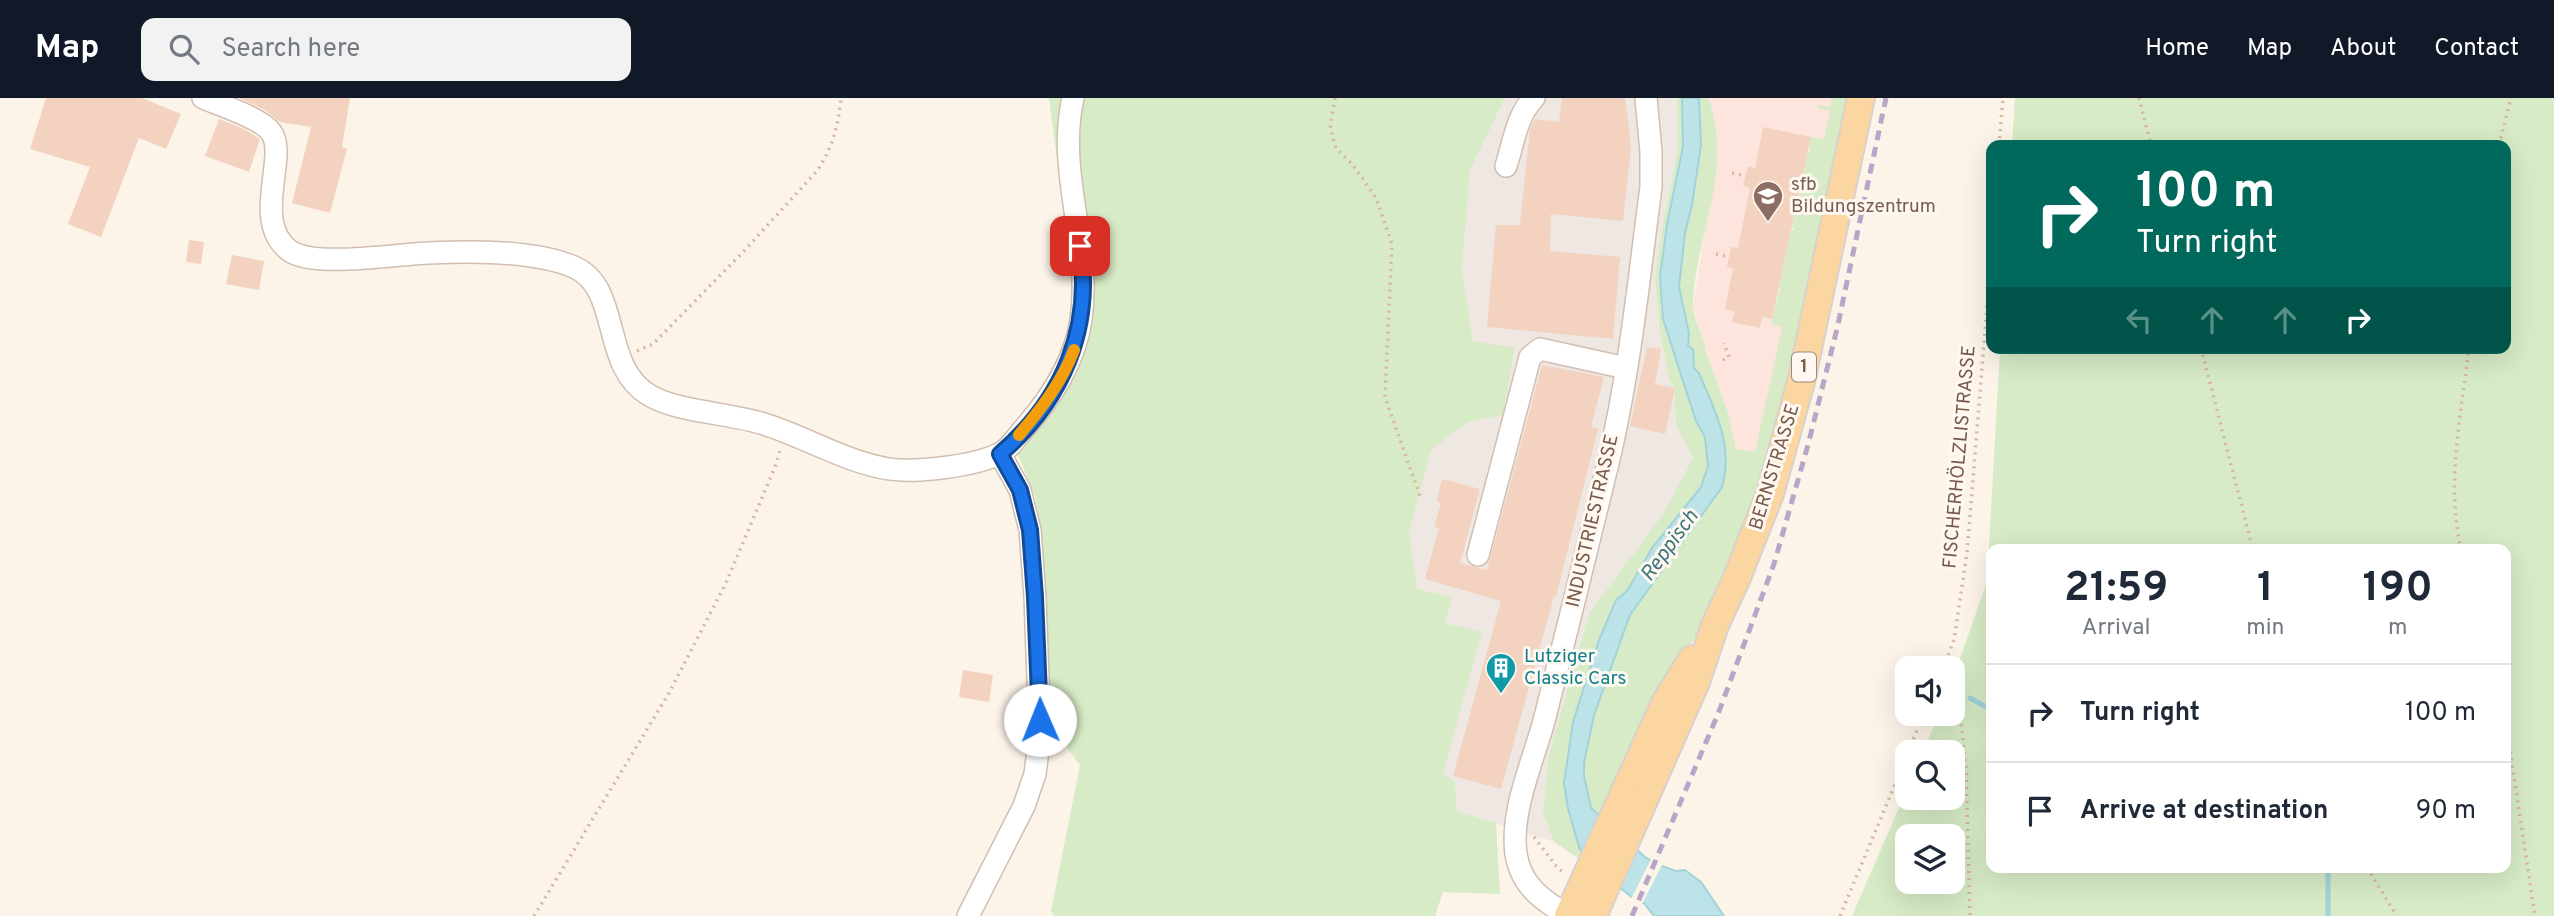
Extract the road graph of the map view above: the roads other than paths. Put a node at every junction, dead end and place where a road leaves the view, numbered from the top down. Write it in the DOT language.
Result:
graph roads {
  1 [pos="203,98"];
  2 [pos="1073,98"];
  3 [pos="1534,98"];
  4 [pos="1646,98"];
  5 [pos="1861,98"];
  6 [pos="1506,166"];
  7 [pos="1626,368"];
  8 [pos="1000,454"];
  9 [pos="1478,555"];
  10 [pos="1598,878"];
  11 [pos="968,916"];
  12 [pos="1569,916"];
  13 [pos="1593,916"];
  1 -- 8 [label="street"];
  2 -- 8 [label="street"];
  3 -- 6 [label="street"];
  4 -- 7 [label="street, INDUSTRIESTRASSE"];
  5 -- 10 [label="main road, BERNSTRASSE / 1"];
  7 -- 9 [label="street"];
  7 -- 12 [label="street, INDUSTRIESTRASSE"];
  8 -- 11 [label="street"];
  10 -- 12 [label="main road, BERNSTRASSE / 1"];
  10 -- 13 [label="main road, BERNSTRASSE / 1"];
}
